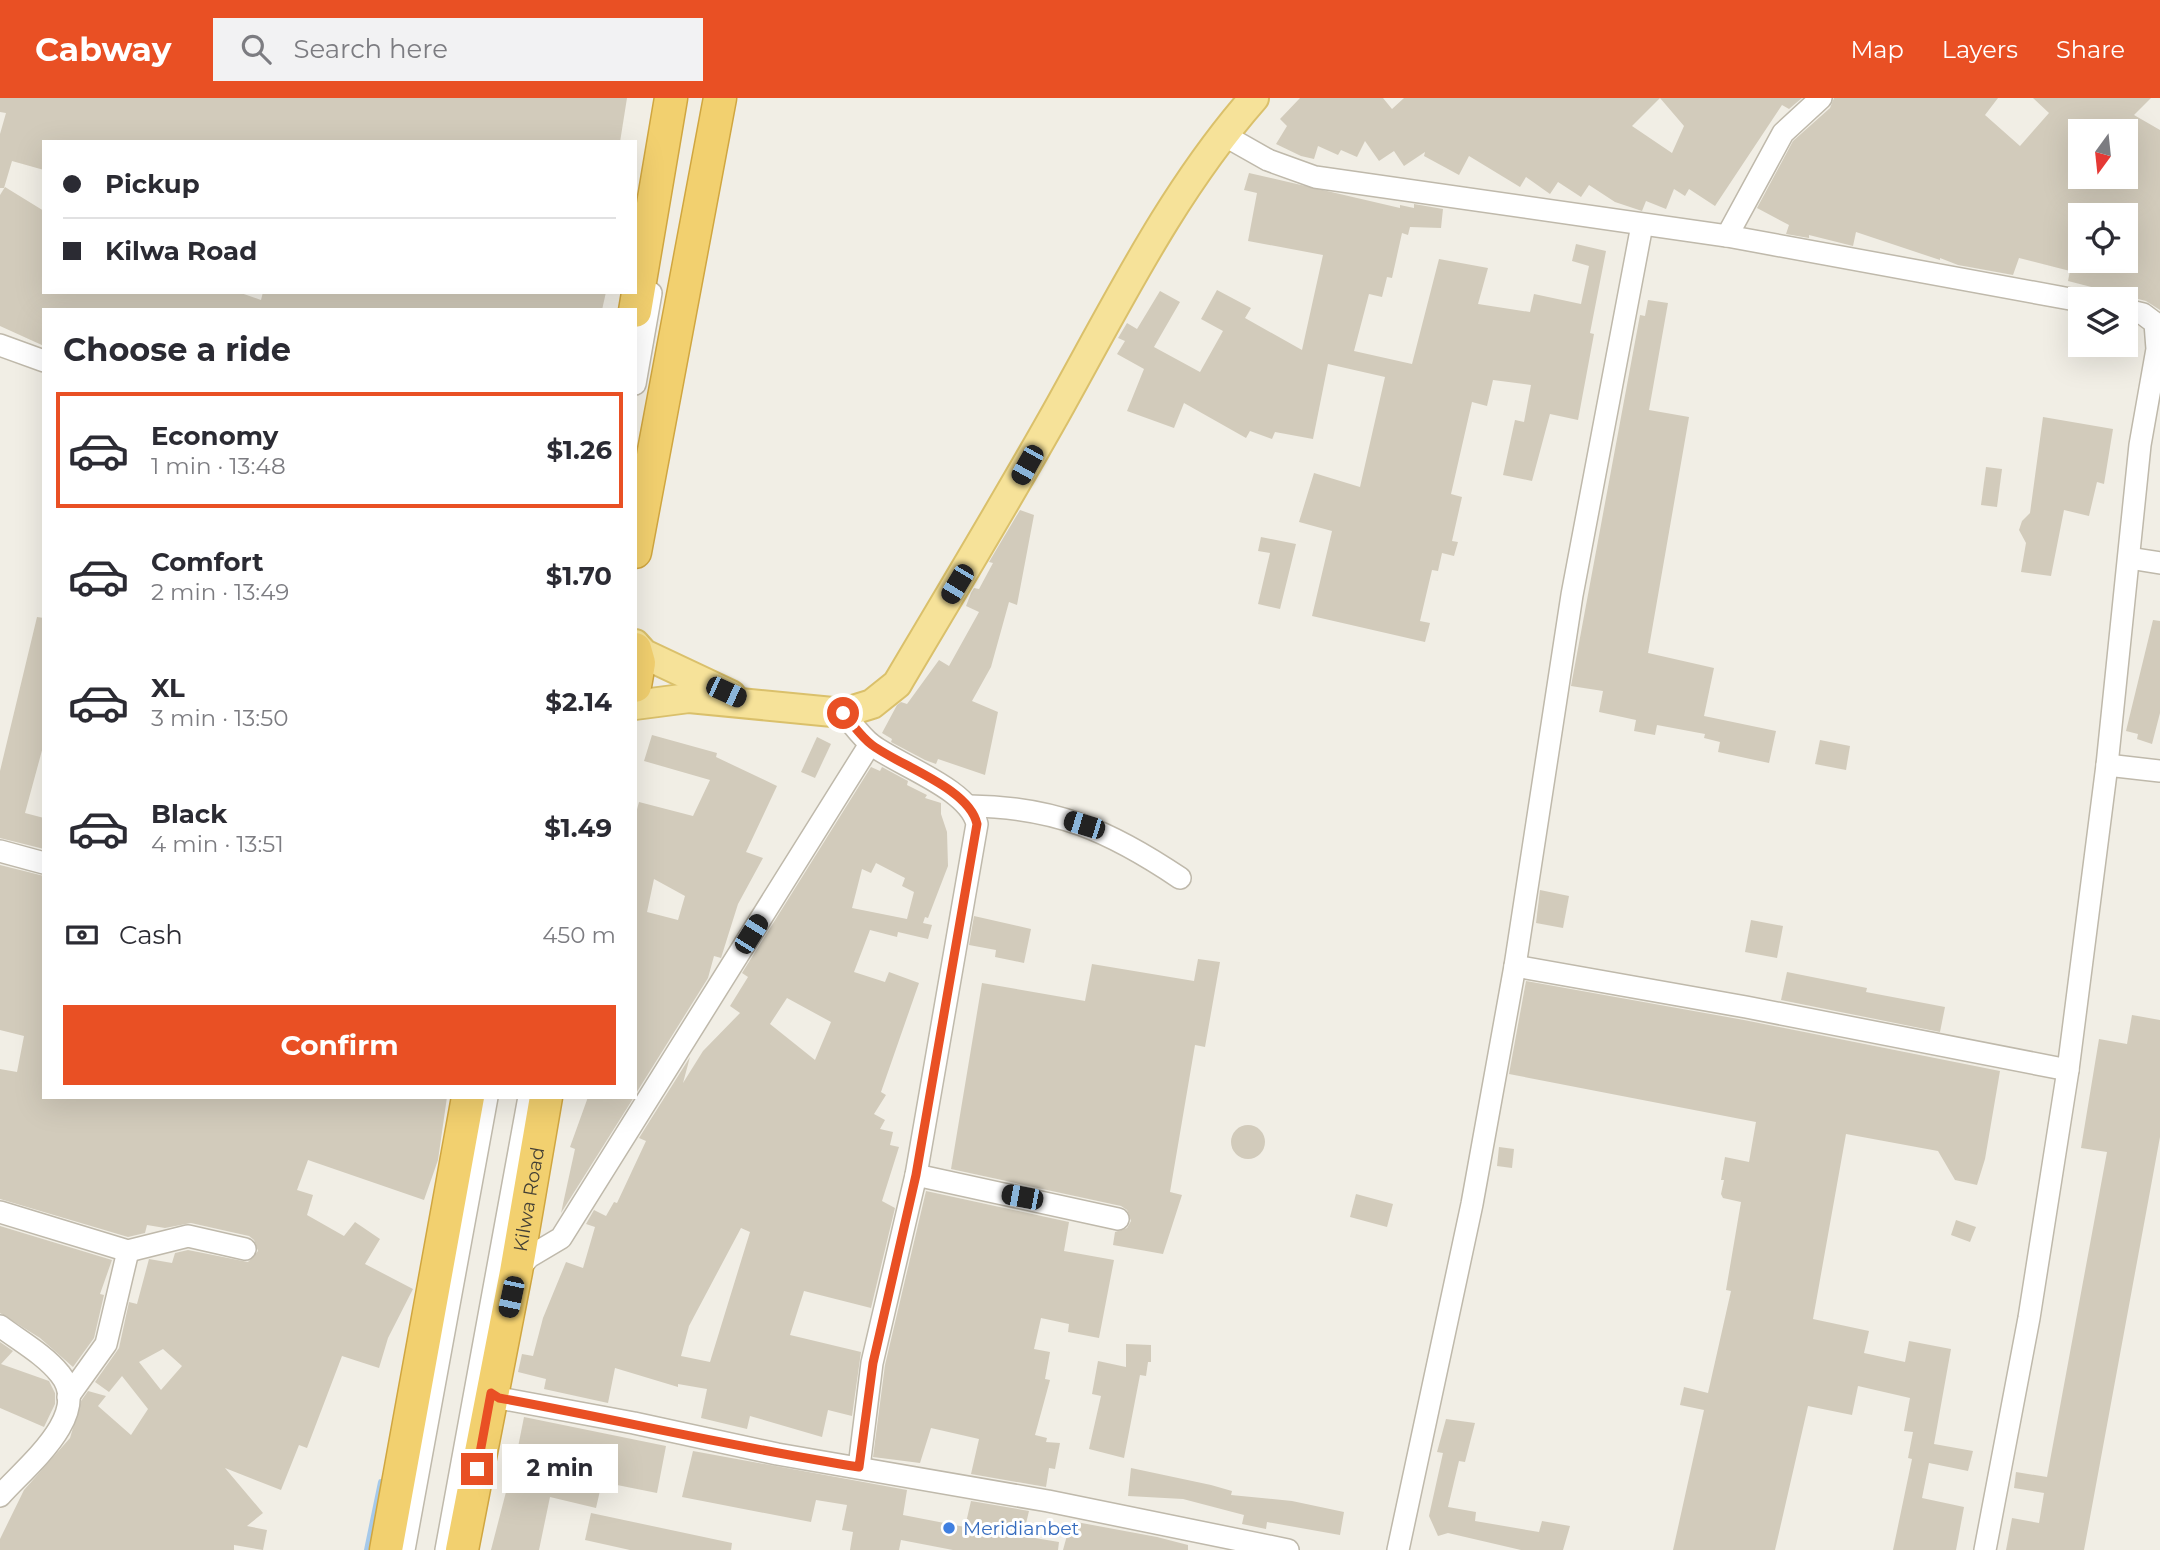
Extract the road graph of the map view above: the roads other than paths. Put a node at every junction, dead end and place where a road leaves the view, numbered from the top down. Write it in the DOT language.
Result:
graph roads {
  1 [pos="671,98"];
  2 [pos="686,98"];
  3 [pos="720,98"];
  4 [pos="1254,98"];
  5 [pos="1821,98"];
  6 [pos="1222,134"];
  7 [pos="1643,225"];
  8 [pos="1727,236"];
  9 [pos="2068,299"];
  10 [pos="636,308"];
  11 [pos="2138,313"];
  12 [pos="2158,322"];
  13 [pos="0,345"];
  14 [pos="42,360"];
  15 [pos="637,373"];
  16 [pos="637,541"];
  17 [pos="2129,558"];
  18 [pos="2160,563"];
  19 [pos="637,649"];
  20 [pos="637,655"];
  21 [pos="637,674"];
  22 [pos="746,702"];
  23 [pos="637,705"];
  24 [pos="843,713"];
  25 [pos="870,744"];
  26 [pos="2107,765"];
  27 [pos="2160,771"];
  28 [pos="970,806"];
  29 [pos="0,851"];
  30 [pos="42,862"];
  31 [pos="1180,878"];
  32 [pos="1515,966"];
  33 [pos="2068,1070"];
  34 [pos="468,1099"];
  35 [pos="487,1099"];
  36 [pos="528,1099"];
  37 [pos="546,1099"];
  38 [pos="916,1175"];
  39 [pos="0,1212"];
  40 [pos="1118,1219"];
  41 [pos="245,1249"];
  42 [pos="128,1251"];
  43 [pos="516,1272"];
  44 [pos="0,1326"];
  45 [pos="491,1393"];
  46 [pos="68,1396"];
  47 [pos="859,1467"];
  48 [pos="0,1496"];
  49 [pos="1222,1543"];
  50 [pos="386,1550"];
  51 [pos="404,1550"];
  52 [pos="446,1550"];
  53 [pos="462,1550"];
  54 [pos="1288,1550"];
  55 [pos="1398,1550"];
  56 [pos="1985,1550"];
  1 -- 10 [label="highway"];
  2 -- 15 [label="street"];
  3 -- 16 [label="highway"];
  4 -- 6 [label="main road"];
  5 -- 8 [label="street"];
  6 -- 7 [label="street"];
  6 -- 24 [label="main road"];
  7 -- 8 [label="street"];
  7 -- 32 [label="street"];
  8 -- 9 [label="street"];
  11 -- 12 [label="street"];
  12 -- 17 [label="street"];
  13 -- 14 [label="street"];
  17 -- 18 [label="street"];
  17 -- 26 [label="street"];
  19 -- 22 [label="main road"];
  20 -- 21 [label="highway"];
  22 -- 23 [label="main road"];
  22 -- 24 [label="main road"];
  24 -- 25 [label="street"];
  25 -- 28 [label="street"];
  25 -- 43 [label="street"];
  26 -- 27 [label="street"];
  26 -- 33 [label="street"];
  28 -- 31 [label="street"];
  28 -- 38 [label="street"];
  29 -- 30 [label="street"];
  32 -- 33 [label="street"];
  32 -- 55 [label="street"];
  33 -- 56 [label="street"];
  34 -- 50 [label="highway"];
  35 -- 51 [label="street"];
  36 -- 52 [label="street"];
  37 -- 43 [label="highway, Kilwa Road"];
  38 -- 40 [label="street"];
  38 -- 47 [label="street"];
  39 -- 42 [label="street"];
  41 -- 42 [label="street"];
  42 -- 46 [label="street"];
  43 -- 45 [label="highway, Kilwa Road"];
  44 -- 46 [label="street"];
  45 -- 47 [label="street"];
  45 -- 53 [label="highway, Kilwa Road"];
  46 -- 48 [label="street"];
  47 -- 49 [label="street"];
  49 -- 54 [label="street"];
}
